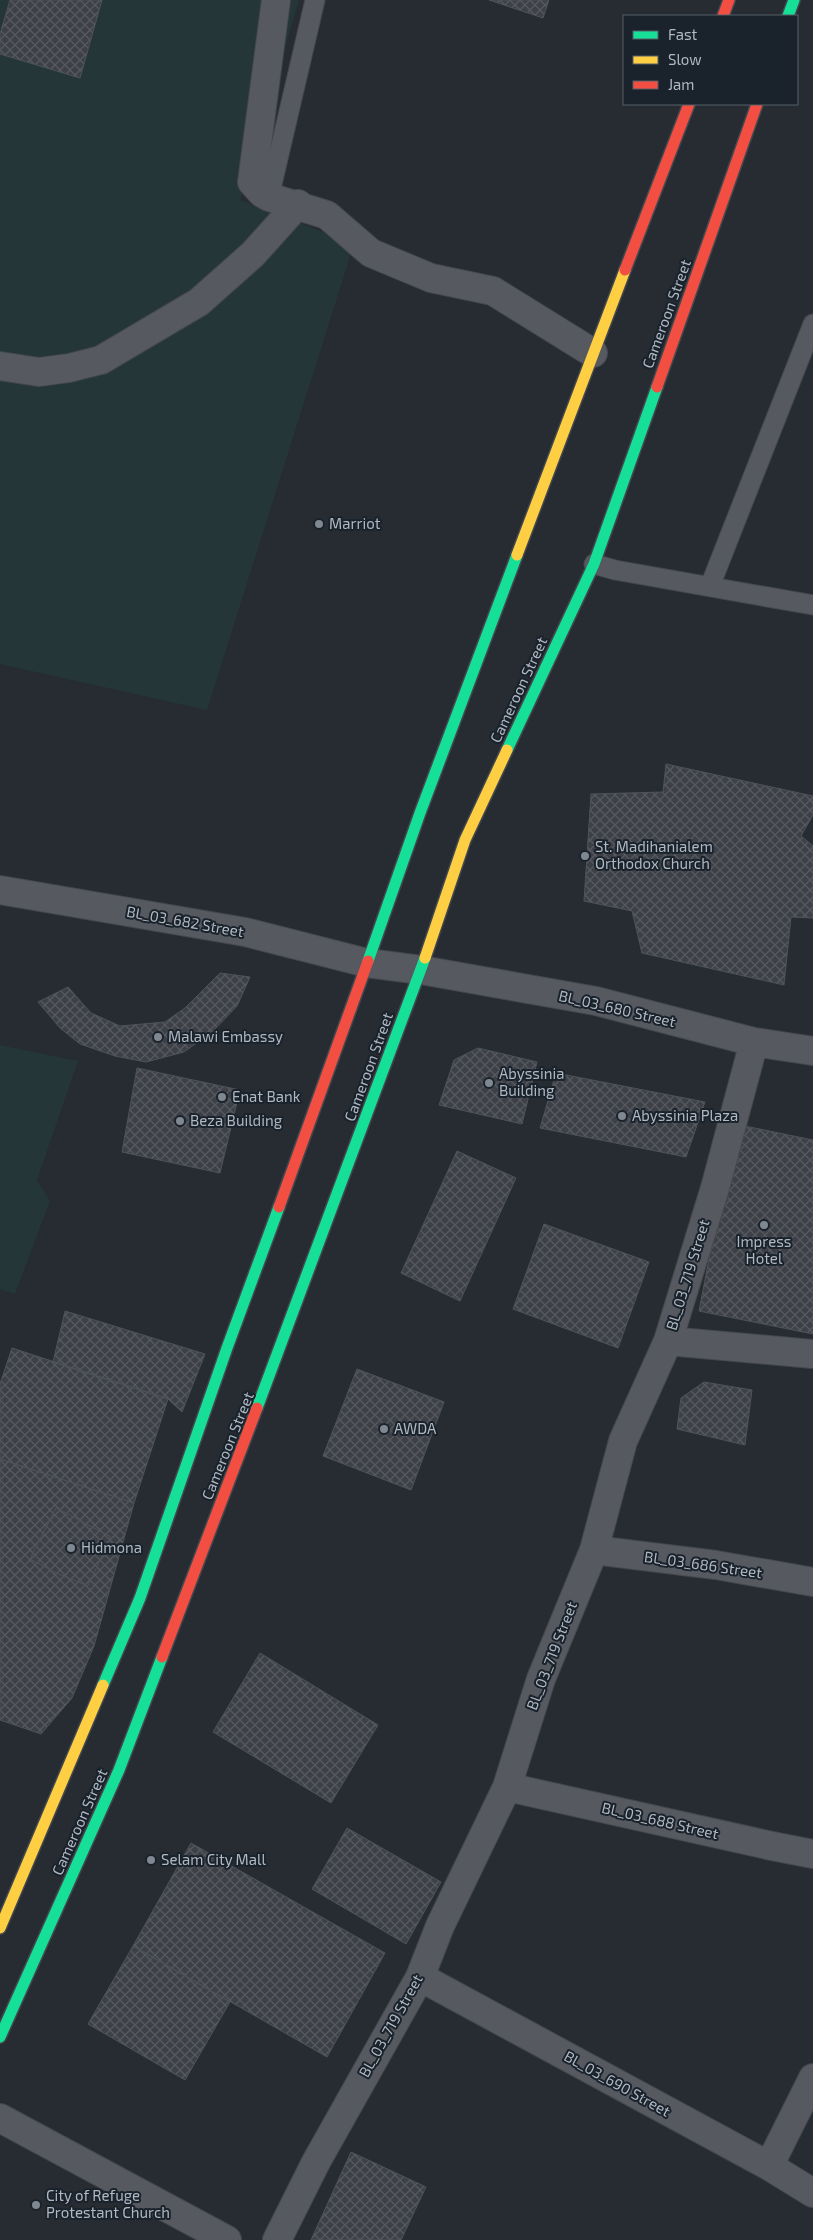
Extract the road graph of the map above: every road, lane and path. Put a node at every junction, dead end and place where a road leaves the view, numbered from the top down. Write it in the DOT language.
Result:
graph roads {
  1 [pos="276,0"];
  2 [pos="314,0"];
  3 [pos="729,0"];
  4 [pos="794,0"];
  5 [pos="723,15"];
  6 [pos="788,15"];
  7 [pos="689,105"];
  8 [pos="757,105"];
  9 [pos="269,196"];
  10 [pos="298,204"];
  11 [pos="813,324"];
  12 [pos="593,353"];
  13 [pos="0,366"];
  14 [pos="594,564"];
  15 [pos="710,586"];
  16 [pos="813,605"];
  17 [pos="0,890"];
  18 [pos="367,963"];
  19 [pos="421,970"];
  20 [pos="754,1042"];
  21 [pos="813,1051"];
  22 [pos="668,1340"];
  23 [pos="813,1354"];
  24 [pos="594,1550"];
  25 [pos="813,1582"];
  26 [pos="507,1787"];
  27 [pos="813,1854"];
  28 [pos="0,1928"];
  29 [pos="420,1977"];
  30 [pos="0,2037"];
  31 [pos="813,2078"];
  32 [pos="0,2118"];
  33 [pos="769,2166"];
  34 [pos="813,2193"];
  35 [pos="227,2240"];
  36 [pos="277,2240"];
  1 -- 9 [label="street"];
  2 -- 9 [label="lane"];
  3 -- 5 [label="main road"];
  4 -- 6 [label="main road"];
  7 -- 12 [label="main road, Cameroon Street"];
  8 -- 14 [label="main road, Cameroon Street"];
  9 -- 10 [label="street"];
  10 -- 12 [label="street"];
  10 -- 13 [label="street"];
  11 -- 15 [label="lane"];
  12 -- 18 [label="main road, Cameroon Street"];
  14 -- 15 [label="lane"];
  14 -- 19 [label="main road, Cameroon Street"];
  15 -- 16 [label="lane"];
  17 -- 18 [label="street, BL_03_682 Street"];
  18 -- 19 [label="street, BL_03_682 Street"];
  18 -- 28 [label="main road, Cameroon Street"];
  19 -- 20 [label="street, BL_03_680 Street"];
  19 -- 30 [label="main road, Cameroon Street"];
  20 -- 21 [label="street, BL_03_680 Street"];
  20 -- 22 [label="street, BL_03_719 Street"];
  22 -- 23 [label="street"];
  22 -- 24 [label="street, BL_03_719 Street"];
  24 -- 25 [label="street, BL_03_686 Street"];
  24 -- 26 [label="street, BL_03_719 Street"];
  26 -- 27 [label="street, BL_03_688 Street"];
  26 -- 29 [label="street, BL_03_719 Street"];
  29 -- 33 [label="street, BL_03_690 Street"];
  29 -- 36 [label="street, BL_03_719 Street"];
  31 -- 33 [label="street"];
  32 -- 35 [label="street"];
  33 -- 34 [label="street, BL_03_690 Street"];
}
